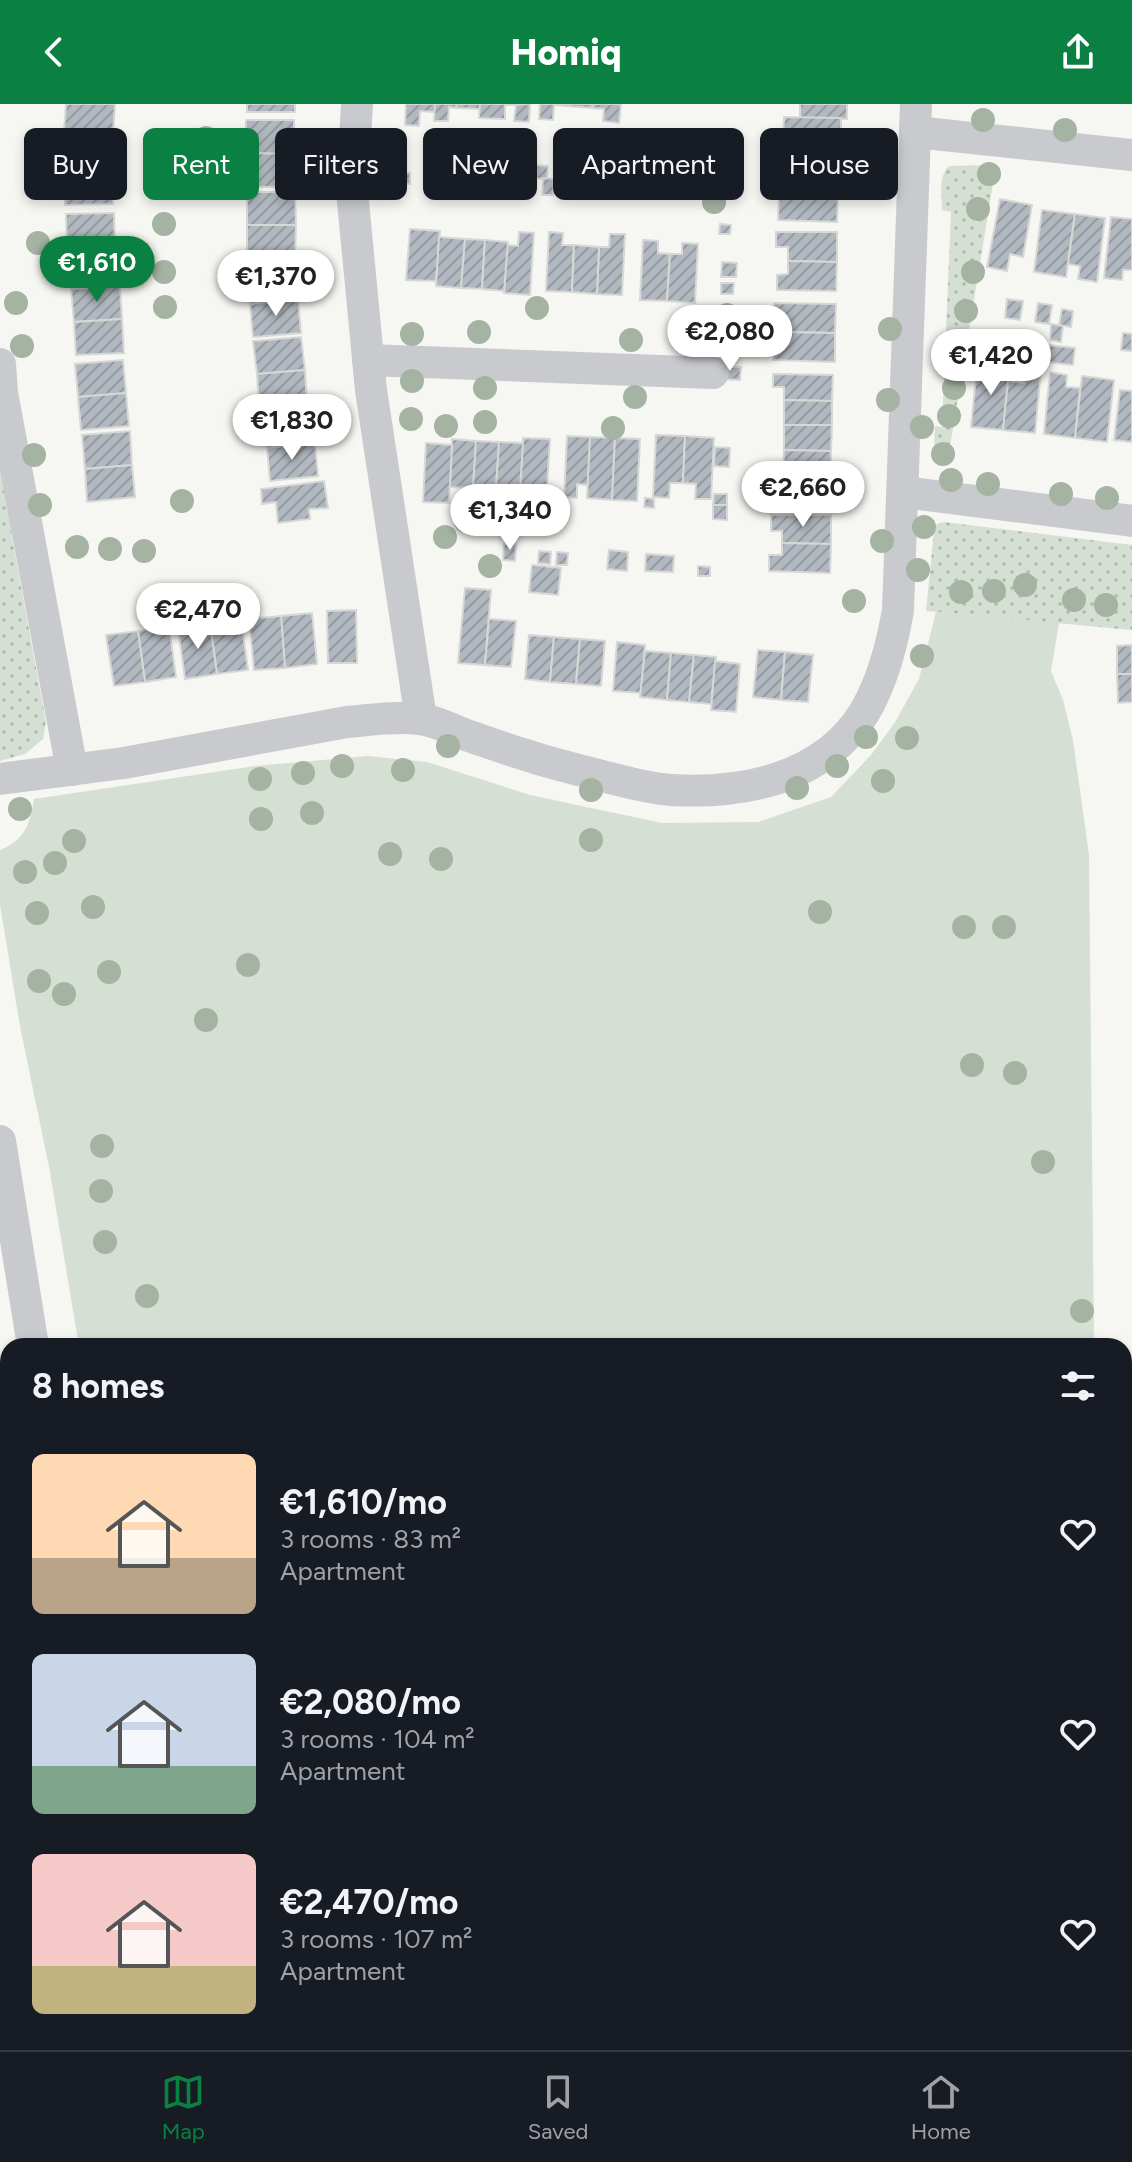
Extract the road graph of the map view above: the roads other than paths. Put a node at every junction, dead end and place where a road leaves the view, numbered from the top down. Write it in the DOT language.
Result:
graph roads {
  1 [pos="357,104"];
  2 [pos="916,118"];
  3 [pos="1132,155"];
  4 [pos="368,360"];
  5 [pos="0,364"];
  6 [pos="713,373"];
  7 [pos="904,492"];
  8 [pos="1132,521"];
  9 [pos="421,719"];
  10 [pos="72,770"];
  11 [pos="0,779"];
  12 [pos="0,1141"];
  13 [pos="32,1338"];
  1 -- 4 [label="street"];
  2 -- 3 [label="street"];
  2 -- 7 [label="street"];
  4 -- 6 [label="street"];
  4 -- 9 [label="street"];
  5 -- 10 [label="street"];
  7 -- 8 [label="street"];
  7 -- 9 [label="street"];
  9 -- 10 [label="street"];
  10 -- 11 [label="street"];
  12 -- 13 [label="street"];
}
